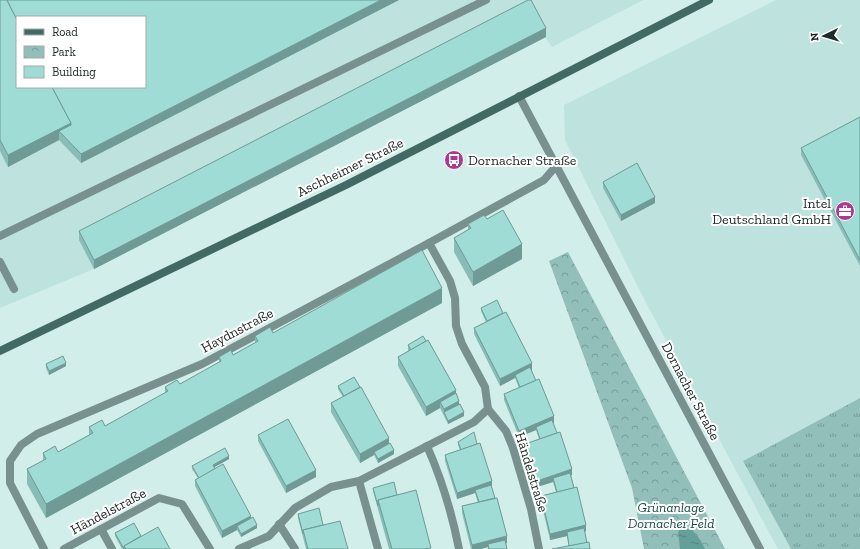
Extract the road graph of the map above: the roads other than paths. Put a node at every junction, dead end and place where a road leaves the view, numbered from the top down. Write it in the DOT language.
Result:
graph roads {
  1 [pos="486,0"];
  2 [pos="708,0"];
  3 [pos="519,96"];
  4 [pos="556,166"];
  5 [pos="0,236"];
  6 [pos="429,243"];
  7 [pos="0,262"];
  8 [pos="14,289"];
  9 [pos="0,351"];
  10 [pos="488,409"];
  11 [pos="427,446"];
  12 [pos="359,481"];
  13 [pos="279,524"];
  14 [pos="101,529"];
  15 [pos="44,549"];
  16 [pos="64,549"];
  17 [pos="112,549"];
  18 [pos="210,549"];
  19 [pos="239,549"];
  20 [pos="295,549"];
  21 [pos="378,549"];
  22 [pos="460,549"];
  23 [pos="539,549"];
  24 [pos="760,549"];
  1 -- 5 [label="street"];
  2 -- 3 [label="main road, Aschheimer Straße"];
  3 -- 4 [label="street, Dornacher Straße"];
  3 -- 9 [label="main road, Aschheimer Straße"];
  4 -- 6 [label="street, Haydnstraße"];
  4 -- 24 [label="street, Dornacher Straße"];
  6 -- 10 [label="street"];
  6 -- 15 [label="street, Haydnstraße"];
  7 -- 8 [label="street"];
  10 -- 11 [label="street"];
  10 -- 23 [label="street, Händelstraße"];
  11 -- 12 [label="street"];
  11 -- 22 [label="street"];
  12 -- 13 [label="street"];
  12 -- 21 [label="street"];
  13 -- 19 [label="street"];
  13 -- 20 [label="street"];
  14 -- 16 [label="street, Händelstraße"];
  14 -- 17 [label="street"];
  14 -- 18 [label="street, Händelstraße"];
}
